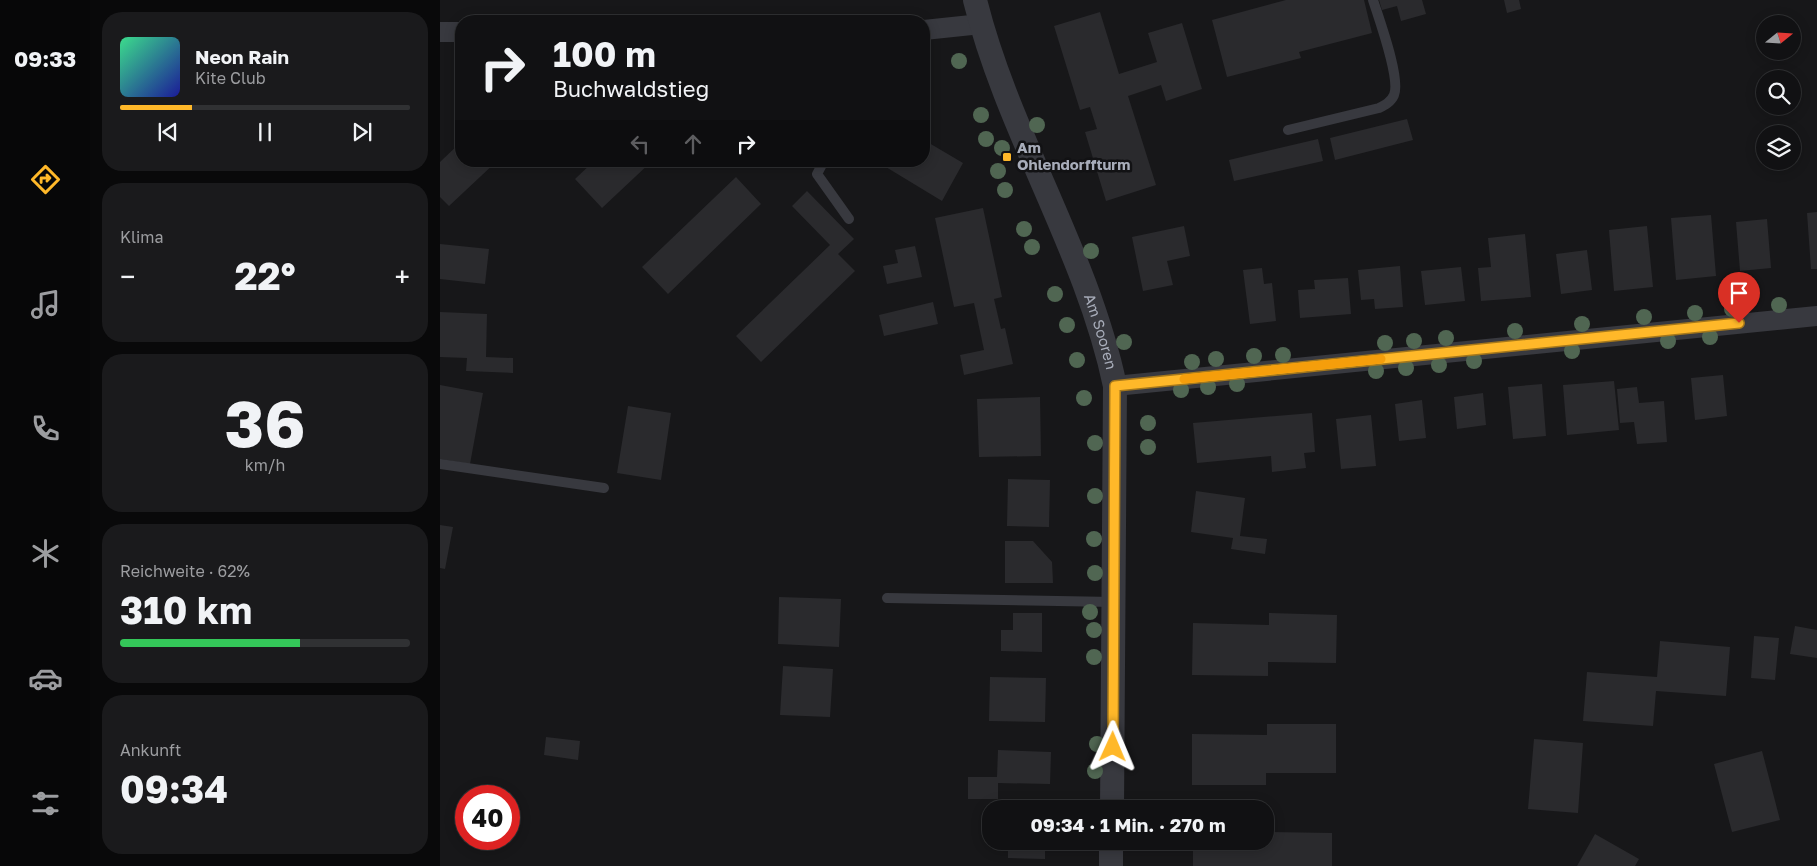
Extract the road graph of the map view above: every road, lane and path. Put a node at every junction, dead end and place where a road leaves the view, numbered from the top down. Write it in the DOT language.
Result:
graph roads {
  1 [pos="975,0"];
  2 [pos="1373,0"];
  3 [pos="981,24"];
  4 [pos="930,29"];
  5 [pos="440,32"];
  6 [pos="455,32"];
  7 [pos="1288,130"];
  8 [pos="821,167"];
  9 [pos="849,219"];
  10 [pos="1817,316"];
  11 [pos="1115,386"];
  12 [pos="440,464"];
  13 [pos="604,488"];
  14 [pos="887,598"];
  15 [pos="1114,602"];
  16 [pos="1112,800"];
  17 [pos="1111,850"];
  18 [pos="1111,866"];
  1 -- 3 [label="street, Am Sooren"];
  2 -- 7 [label="lane"];
  3 -- 4 [label="street"];
  3 -- 11 [label="street, Am Sooren"];
  5 -- 6 [label="street"];
  8 -- 9 [label="lane"];
  10 -- 11 [label="street"];
  11 -- 15 [label="street, Am Sooren"];
  12 -- 13 [label="lane"];
  14 -- 15 [label="lane"];
  15 -- 16 [label="street, Am Sooren"];
  17 -- 18 [label="street"];
}
